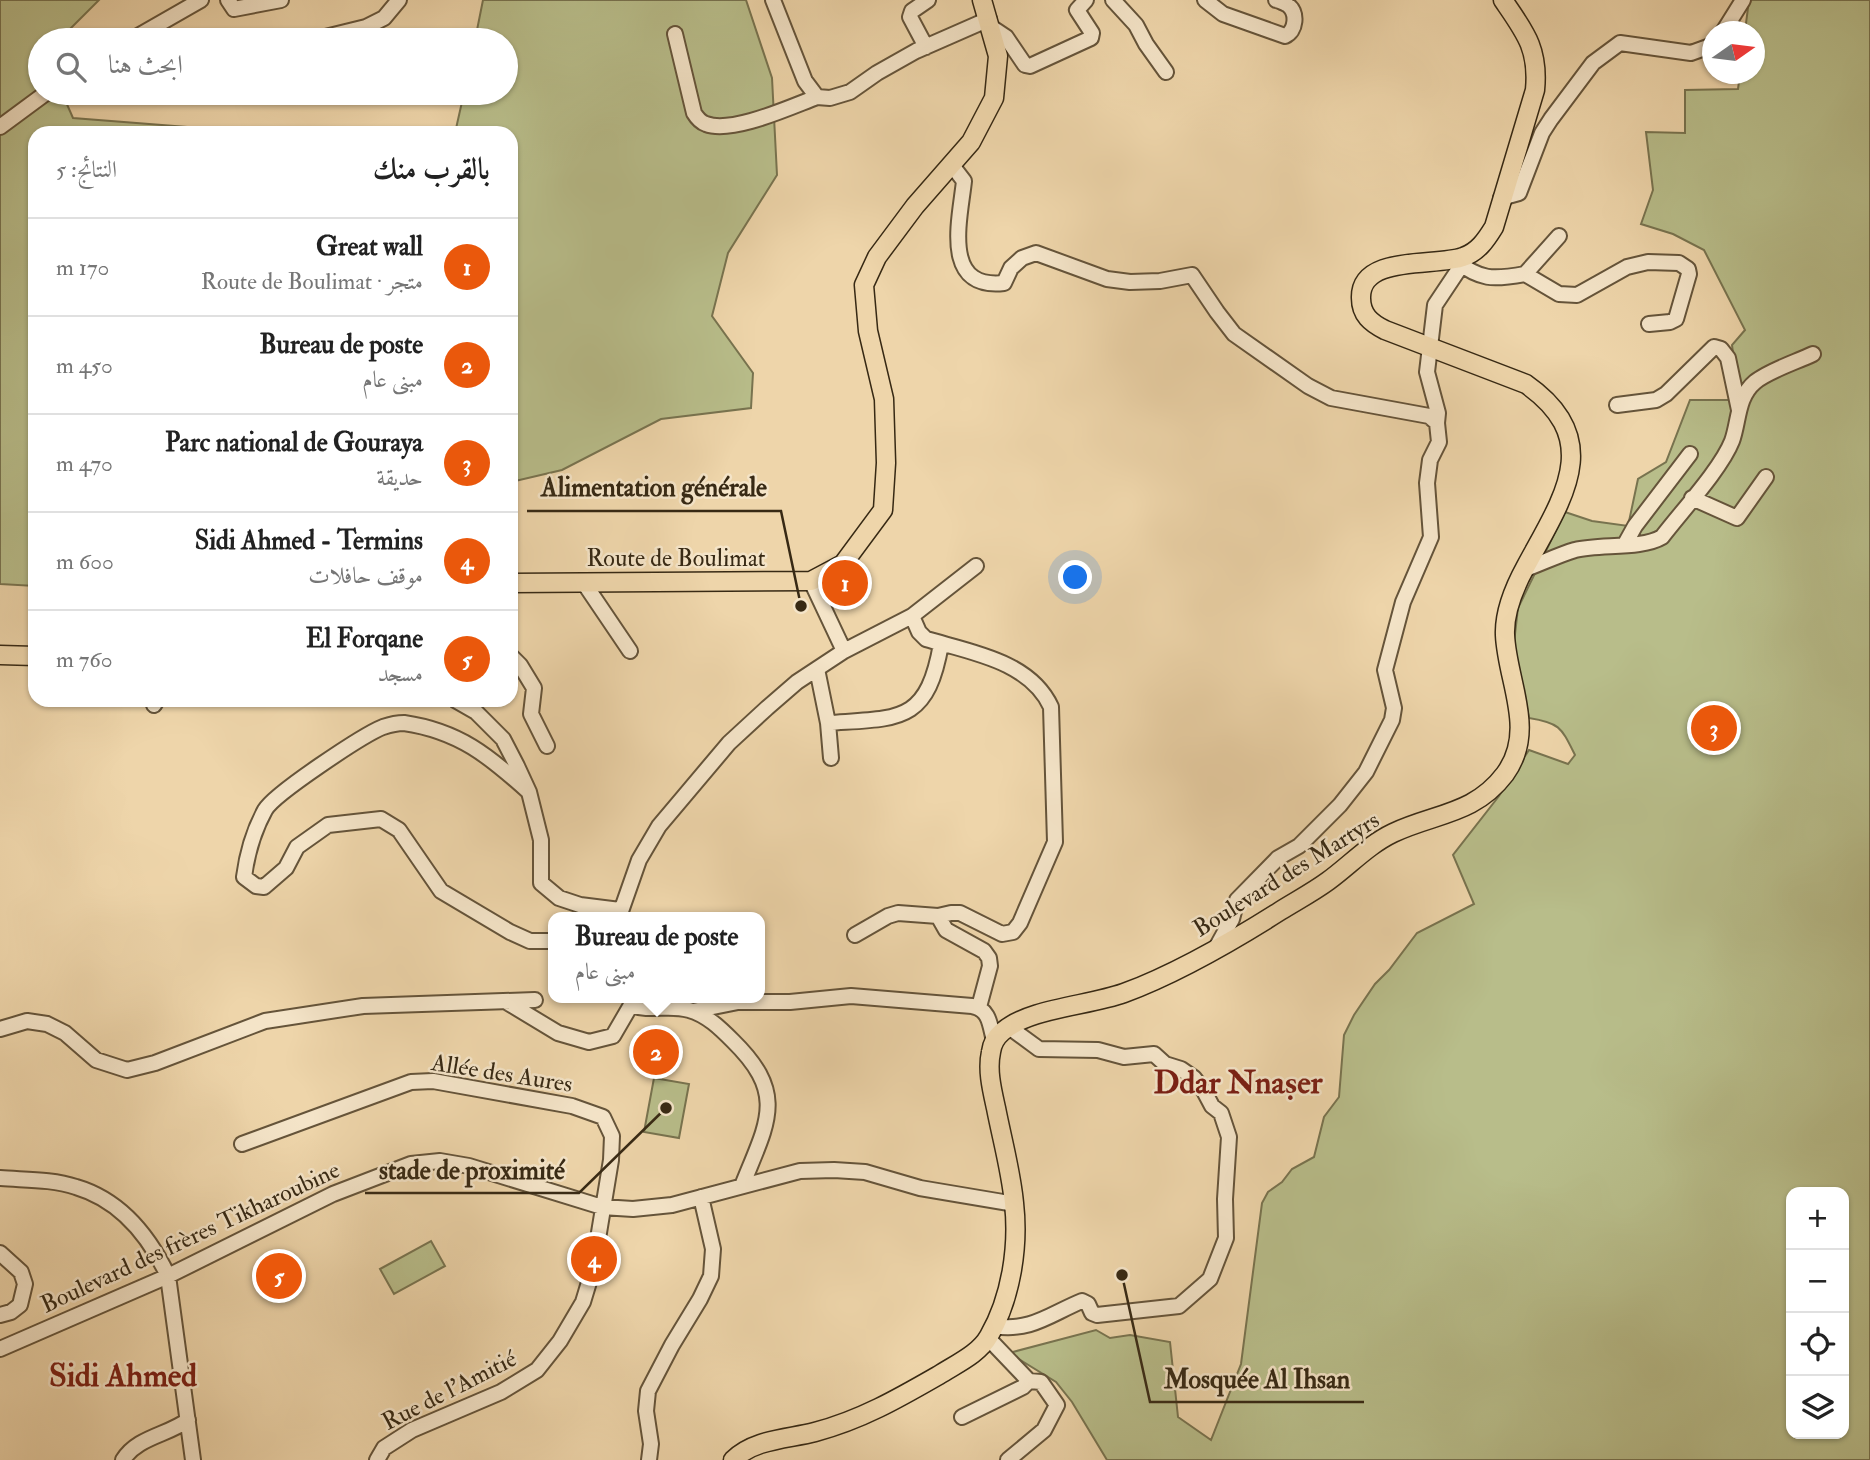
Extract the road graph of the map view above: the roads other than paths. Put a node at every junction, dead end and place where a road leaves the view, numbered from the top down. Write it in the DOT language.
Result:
graph roads {
  1 [pos="228,0"];
  2 [pos="281,0"];
  3 [pos="399,0"];
  4 [pos="772,0"];
  5 [pos="928,0"];
  6 [pos="982,0"];
  7 [pos="1086,0"];
  8 [pos="1113,0"];
  9 [pos="1205,0"];
  10 [pos="1276,0"];
  11 [pos="1503,0"];
  12 [pos="1743,0"];
  13 [pos="195,2"];
  14 [pos="1730,21"];
  15 [pos="990,23"];
  16 [pos="151,28"];
  17 [pos="362,28"];
  18 [pos="675,34"];
  19 [pos="926,47"];
  20 [pos="1702,48"];
  21 [pos="1166,72"];
  22 [pos="817,97"];
  23 [pos="30,105"];
  24 [pos="0,127"];
  25 [pos="951,164"];
  26 [pos="1501,198"];
  27 [pos="1559,236"];
  28 [pos="1457,263"];
  29 [pos="1525,274"];
  30 [pos="1649,324"];
  31 [pos="1430,347"];
  32 [pos="1813,354"];
  33 [pos="1616,405"];
  34 [pos="1739,410"];
  35 [pos="1437,423"];
  36 [pos="1690,454"];
  37 [pos="1766,477"];
  38 [pos="1692,498"];
  39 [pos="1625,544"];
  40 [pos="976,566"];
  41 [pos="1523,570"];
  42 [pos="811,581"];
  43 [pos="518,583"];
  44 [pos="584,583"];
  45 [pos="912,616"];
  46 [pos="941,644"];
  47 [pos="630,651"];
  48 [pos="844,651"];
  49 [pos="0,655"];
  50 [pos="28,656"];
  51 [pos="518,662"];
  52 [pos="817,669"];
  53 [pos="467,707"];
  54 [pos="828,723"];
  55 [pos="547,746"];
  56 [pos="831,758"];
  57 [pos="529,792"];
  58 [pos="611,912"];
  59 [pos="621,912"];
  60 [pos="938,916"];
  61 [pos="855,936"];
  62 [pos="548,941"];
  63 [pos="1216,948"];
  64 [pos="535,1000"];
  65 [pos="504,1001"];
  66 [pos="765,1002"];
  67 [pos="630,1003"];
  68 [pos="634,1003"];
  69 [pos="733,1003"];
  70 [pos="979,1007"];
  71 [pos="693,1011"];
  72 [pos="1009,1027"];
  73 [pos="0,1029"];
  74 [pos="994,1041"];
  75 [pos="242,1143"];
  76 [pos="0,1178"];
  77 [pos="743,1186"];
  78 [pos="701,1197"];
  79 [pos="1015,1204"];
  80 [pos="602,1208"];
  81 [pos="0,1253"];
  82 [pos="168,1276"];
  83 [pos="0,1315"];
  84 [pos="991,1332"];
  85 [pos="0,1349"];
  86 [pos="1029,1381"];
  87 [pos="1055,1411"];
  88 [pos="1037,1412"];
  89 [pos="962,1417"];
  90 [pos="188,1420"];
  91 [pos="123,1460"];
  92 [pos="193,1460"];
  93 [pos="377,1460"];
  94 [pos="649,1460"];
  95 [pos="733,1460"];
  96 [pos="1008,1460"];
  1 -- 2 [label="street"];
  3 -- 17 [label="street"];
  4 -- 22 [label="street"];
  5 -- 19 [label="street"];
  6 -- 15 [label="main road, Route de Boulimat"];
  7 -- 15 [label="street"];
  8 -- 21 [label="street"];
  9 -- 10 [label="street"];
  11 -- 26 [label="main road, Boulevard des Martyrs"];
  12 -- 14 [label="street"];
  13 -- 16 [label="street"];
  15 -- 19 [label="street"];
  15 -- 25 [label="main road, Route de Boulimat"];
  18 -- 22 [label="street"];
  19 -- 22 [label="street"];
  20 -- 26 [label="street"];
  23 -- 24 [label="street"];
  25 -- 35 [label="street"];
  25 -- 42 [label="main road, Route de Boulimat"];
  26 -- 28 [label="main road, Boulevard des Martyrs"];
  27 -- 29 [label="street"];
  28 -- 29 [label="street"];
  28 -- 31 [label="street"];
  28 -- 31 [label="main road, Boulevard des Martyrs"];
  29 -- 30 [label="street"];
  31 -- 35 [label="street"];
  31 -- 41 [label="main road, Boulevard des Martyrs"];
  32 -- 34 [label="street"];
  33 -- 34 [label="street"];
  34 -- 38 [label="street"];
  35 -- 63 [label="street"];
  36 -- 39 [label="street"];
  37 -- 38 [label="street"];
  38 -- 39 [label="street"];
  39 -- 41 [label="street"];
  40 -- 45 [label="street"];
  41 -- 63 [label="main road, Boulevard des Martyrs"];
  42 -- 44 [label="main road, Route de Boulimat"];
  42 -- 48 [label="street"];
  43 -- 44 [label="main road, Route de Boulimat"];
  44 -- 47 [label="street"];
  45 -- 46 [label="street"];
  45 -- 48 [label="street"];
  46 -- 54 [label="street"];
  46 -- 60 [label="street"];
  48 -- 52 [label="street"];
  49 -- 50 [label="main road"];
  51 -- 55 [label="street"];
  52 -- 54 [label="street"];
  52 -- 59 [label="street"];
  53 -- 57 [label="street"];
  54 -- 56 [label="street"];
  57 -- 58 [label="street"];
  57 -- 62 [label="street"];
  60 -- 61 [label="street"];
  60 -- 70 [label="street"];
  63 -- 72 [label="main road, Boulevard des Martyrs"];
  64 -- 65 [label="street"];
  65 -- 67 [label="street"];
  65 -- 73 [label="street"];
  66 -- 70 [label="street"];
  68 -- 71 [label="street"];
  69 -- 71 [label="street"];
  70 -- 74 [label="street"];
  71 -- 77 [label="street"];
  72 -- 74 [label="main road, Boulevard des Martyrs"];
  72 -- 84 [label="street"];
  74 -- 79 [label="main road"];
  75 -- 80 [label="street, Allée des Aures"];
  76 -- 82 [label="street"];
  77 -- 78 [label="street, Boulevard des frères Tikharoubine"];
  77 -- 79 [label="street, Boulevard des frères Tikharoubine"];
  78 -- 80 [label="street, Boulevard des frères Tikharoubine"];
  78 -- 94 [label="street"];
  79 -- 84 [label="main road"];
  80 -- 82 [label="street, Boulevard des frères Tikharoubine"];
  80 -- 93 [label="street, Rue de l'Amitié"];
  81 -- 83 [label="street"];
  82 -- 85 [label="street, Boulevard des frères Tikharoubine"];
  82 -- 90 [label="street"];
  84 -- 86 [label="street"];
  84 -- 95 [label="main road"];
  86 -- 87 [label="street"];
  86 -- 89 [label="street"];
  87 -- 88 [label="street"];
  87 -- 96 [label="street"];
  90 -- 91 [label="street"];
  90 -- 92 [label="street"];
}
